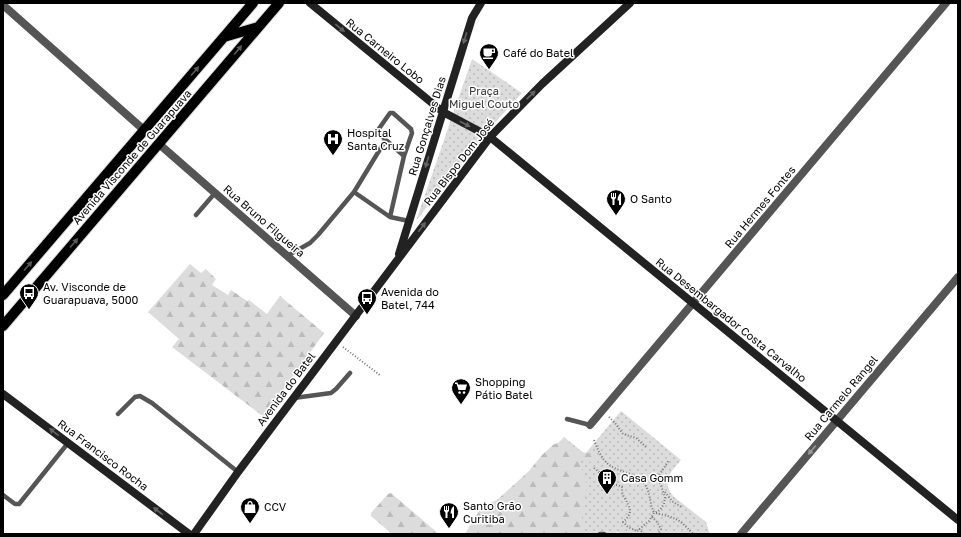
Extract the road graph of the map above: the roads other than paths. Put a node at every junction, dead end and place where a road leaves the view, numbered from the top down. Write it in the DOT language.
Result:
graph roads {
  1 [pos="253,3"];
  2 [pos="279,3"];
  3 [pos="310,3"];
  4 [pos="481,3"];
  5 [pos="630,3"];
  6 [pos="946,3"];
  7 [pos="3,5"];
  8 [pos="258,27"];
  9 [pos="224,37"];
  10 [pos="443,112"];
  11 [pos="144,130"];
  12 [pos="490,137"];
  13 [pos="385,141"];
  14 [pos="159,144"];
  15 [pos="404,156"];
  16 [pos="354,192"];
  17 [pos="215,193"];
  18 [pos="196,215"];
  19 [pos="390,217"];
  20 [pos="409,221"];
  21 [pos="287,256"];
  22 [pos="398,258"];
  23 [pos="958,277"];
  24 [pos="3,295"];
  25 [pos="693,303"];
  26 [pos="356,316"];
  27 [pos="3,326"];
  28 [pos="350,373"];
  29 [pos="3,394"];
  30 [pos="293,399"];
  31 [pos="118,414"];
  32 [pos="567,419"];
  33 [pos="837,420"];
  34 [pos="590,425"];
  35 [pos="68,443"];
  36 [pos="238,472"];
  37 [pos="3,495"];
  38 [pos="958,520"];
  39 [pos="189,534"];
  40 [pos="194,534"];
  41 [pos="600,534"];
  42 [pos="604,534"];
  43 [pos="741,534"];
  1 -- 9 [label="main road, Avenida Visconde de Guarapuava"];
  2 -- 8 [label="main road, Avenida Visconde de Guarapuava"];
  3 -- 10 [label="main road, Rua Carneiro Lobo, one-way"];
  4 -- 10 [label="main road, Rua Gonçalves Dias, one-way"];
  12 -- 5 [label="main road, Rua Bispo Dom José, one-way"];
  6 -- 25 [label="street, Rua Hermes Fontes"];
  7 -- 11 [label="street"];
  8 -- 9 [label="main road"];
  14 -- 8 [label="main road, Avenida Visconde de Guarapuava, one-way"];
  11 -- 9 [label="main road, Avenida Visconde de Guarapuava, one-way"];
  10 -- 12 [label="main road, Rua Carneiro Lobo, one-way"];
  10 -- 20 [label="main road, Rua Gonçalves Dias, one-way"];
  24 -- 11 [label="main road, Avenida Visconde de Guarapuava, one-way"];
  22 -- 12 [label="main road, Rua Bispo Dom José, one-way"];
  12 -- 25 [label="main road, Rua Desembargador Costa Carvalho"];
  13 -- 15 [label="lane"];
  13 -- 15 [label="lane"];
  13 -- 16 [label="lane"];
  14 -- 17 [label="street, Rua Bruno Filgueira"];
  27 -- 14 [label="main road, Avenida Visconde de Guarapuava, one-way"];
  15 -- 19 [label="lane"];
  16 -- 19 [label="lane"];
  16 -- 21 [label="lane"];
  17 -- 18 [label="lane"];
  17 -- 21 [label="street, Rua Bruno Filgueira"];
  19 -- 20 [label="lane"];
  20 -- 22 [label="main road, Rua Gonçalves Dias"];
  21 -- 26 [label="street, Rua Bruno Filgueira"];
  22 -- 26 [label="main road, Avenida do Batel"];
  23 -- 33 [label="street, Rua Carmelo Rangel"];
  25 -- 33 [label="main road, Rua Desembargador Costa Carvalho"];
  25 -- 34 [label="street, Rua Hermes Fontes"];
  26 -- 30 [label="main road, Avenida do Batel"];
  28 -- 30 [label="lane"];
  35 -- 29 [label="main road, Rua Francisco Rocha, one-way"];
  30 -- 36 [label="main road, Avenida do Batel"];
  31 -- 36 [label="lane"];
  32 -- 34 [label="lane"];
  33 -- 38 [label="main road, Rua Desembargador Costa Carvalho"];
  33 -- 43 [label="street, Rua Carmelo Rangel, one-way"];
  35 -- 37 [label="lane"];
  39 -- 35 [label="main road, Rua Francisco Rocha, one-way"];
  36 -- 40 [label="main road, Avenida do Batel"];
  41 -- 42 [label="lane"];
}
